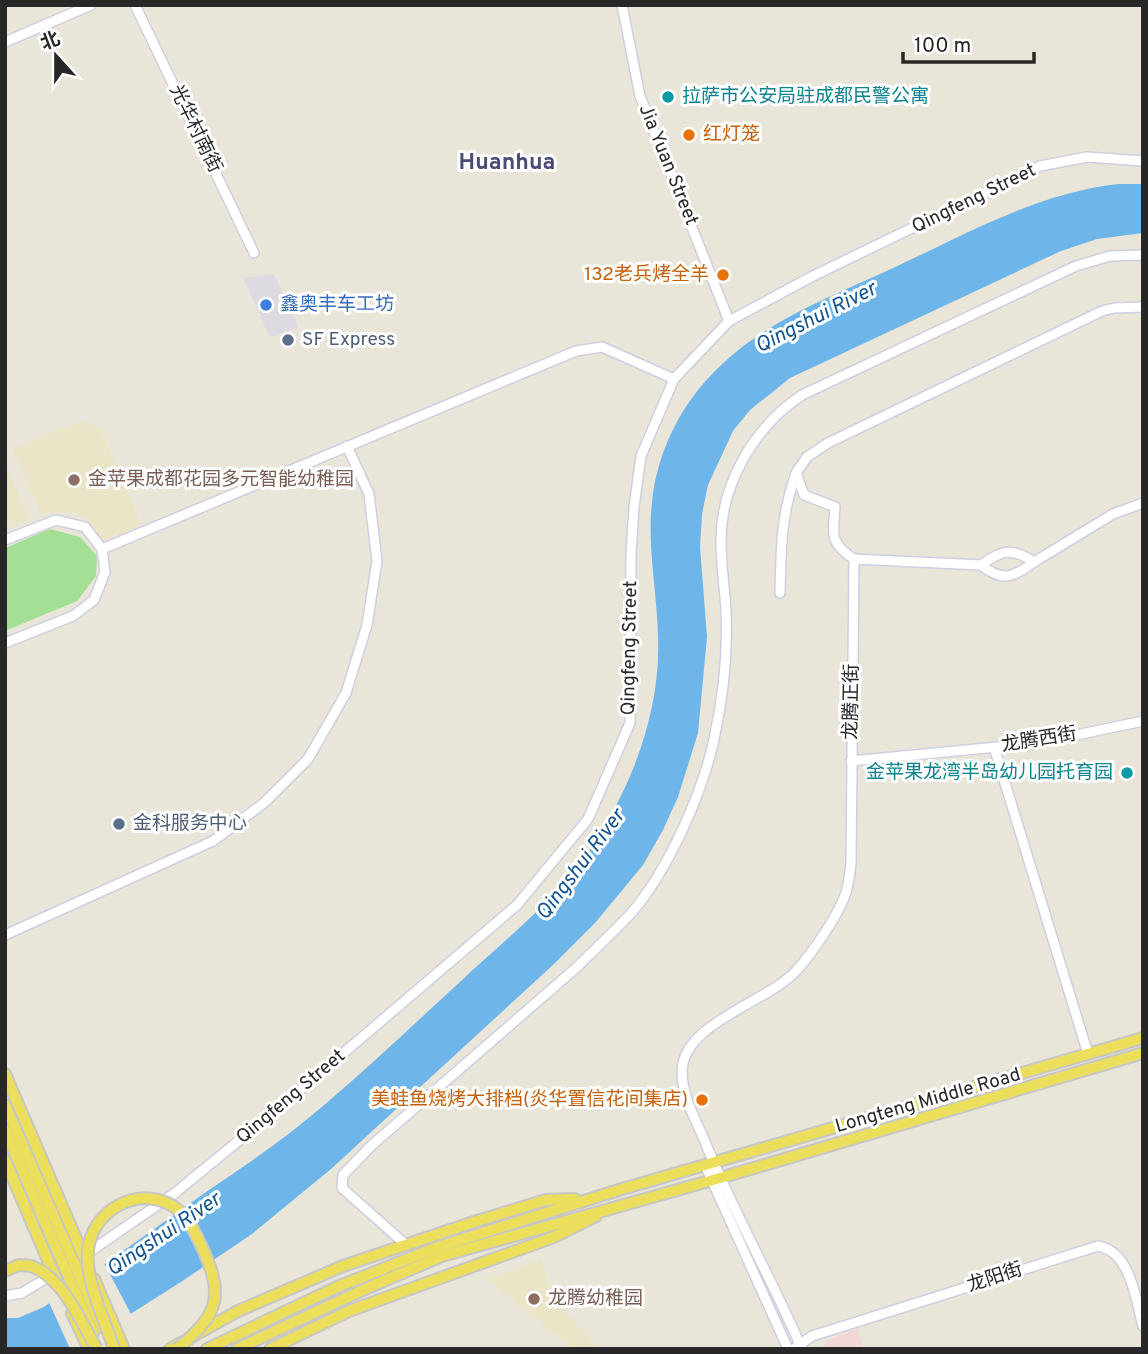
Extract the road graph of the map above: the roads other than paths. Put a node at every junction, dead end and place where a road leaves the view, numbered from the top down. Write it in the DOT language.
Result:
graph roads {
  1 [pos="91,5"];
  2 [pos="135,5"];
  3 [pos="622,5"];
  4 [pos="5,42"];
  5 [pos="1143,161"];
  6 [pos="254,253"];
  7 [pos="1143,255"];
  8 [pos="1143,307"];
  9 [pos="729,321"];
  10 [pos="674,379"];
  11 [pos="347,446"];
  12 [pos="796,473"];
  13 [pos="804,495"];
  14 [pos="786,501"];
  15 [pos="1143,503"];
  16 [pos="5,540"];
  17 [pos="102,549"];
  18 [pos="854,559"];
  19 [pos="1034,562"];
  20 [pos="981,565"];
  21 [pos="780,593"];
  22 [pos="5,643"];
  23 [pos="1143,720"];
  24 [pos="994,747"];
  25 [pos="851,761"];
  26 [pos="5,935"];
  27 [pos="1143,1038"];
  28 [pos="1143,1053"];
  29 [pos="1088,1054"];
  30 [pos="5,1074"];
  31 [pos="5,1105"];
  32 [pos="5,1130"];
  33 [pos="5,1160"];
  34 [pos="709,1164"];
  35 [pos="715,1179"];
  36 [pos="622,1189"];
  37 [pos="624,1203"];
  38 [pos="405,1244"];
  39 [pos="440,1251"];
  40 [pos="84,1256"];
  41 [pos="5,1271"];
  42 [pos="53,1274"];
  43 [pos="5,1296"];
  44 [pos="1143,1326"];
  45 [pos="117,1344"];
  46 [pos="799,1347"];
  47 [pos="94,1348"];
  48 [pos="133,1349"];
  49 [pos="170,1349"];
  50 [pos="177,1349"];
  51 [pos="207,1349"];
  52 [pos="237,1349"];
  53 [pos="270,1349"];
  54 [pos="788,1349"];
  1 -- 4 [label="street"];
  2 -- 6 [label="street, 光华村南街"];
  3 -- 9 [label="street, Jia Yuan Street"];
  5 -- 9 [label="street, Qingfeng Street"];
  7 -- 38 [label="street"];
  8 -- 12 [label="street"];
  9 -- 10 [label="street, Qingfeng Street"];
  10 -- 11 [label="street"];
  10 -- 40 [label="street, Qingfeng Street"];
  11 -- 17 [label="street"];
  11 -- 26 [label="street"];
  12 -- 13 [label="street"];
  12 -- 14 [label="street"];
  13 -- 14 [label="street"];
  13 -- 18 [label="street"];
  14 -- 21 [label="street"];
  15 -- 19 [label="street"];
  16 -- 17 [label="street"];
  17 -- 22 [label="street"];
  18 -- 20 [label="street"];
  18 -- 25 [label="street, 龙腾正街"];
  19 -- 20 [label="street"];
  19 -- 20 [label="street"];
  23 -- 24 [label="street, 龙腾西街"];
  24 -- 25 [label="street, 龙腾西街"];
  24 -- 29 [label="street"];
  25 -- 34 [label="street, 龙腾正街"];
  27 -- 29 [label="main road, Longteng Middle Road"];
  28 -- 35 [label="main road, Longteng Middle Road"];
  29 -- 34 [label="main road, Longteng Middle Road"];
  30 -- 40 [label="main road"];
  31 -- 45 [label="main road, bridge"];
  32 -- 47 [label="main road, bridge"];
  33 -- 42 [label="main road"];
  34 -- 35 [label="street, 龙腾正街"];
  34 -- 36 [label="main road, Longteng Middle Road"];
  35 -- 37 [label="main road, Longteng Middle Road"];
  35 -- 46 [label="street"];
  35 -- 54 [label="street"];
  36 -- 38 [label="main road"];
  36 -- 39 [label="main road"];
  37 -- 39 [label="main road"];
  37 -- 53 [label="main road"];
  38 -- 49 [label="main road"];
  39 -- 51 [label="main road"];
  39 -- 52 [label="main road"];
  40 -- 45 [label="main road, bridge"];
  41 -- 47 [label="main road, bridge"];
  42 -- 43 [label="street"];
  42 -- 47 [label="main road, bridge"];
  44 -- 46 [label="street, 龙阳街"];
  45 -- 48 [label="main road"];
  45 -- 50 [label="main road, bridge"];
}
